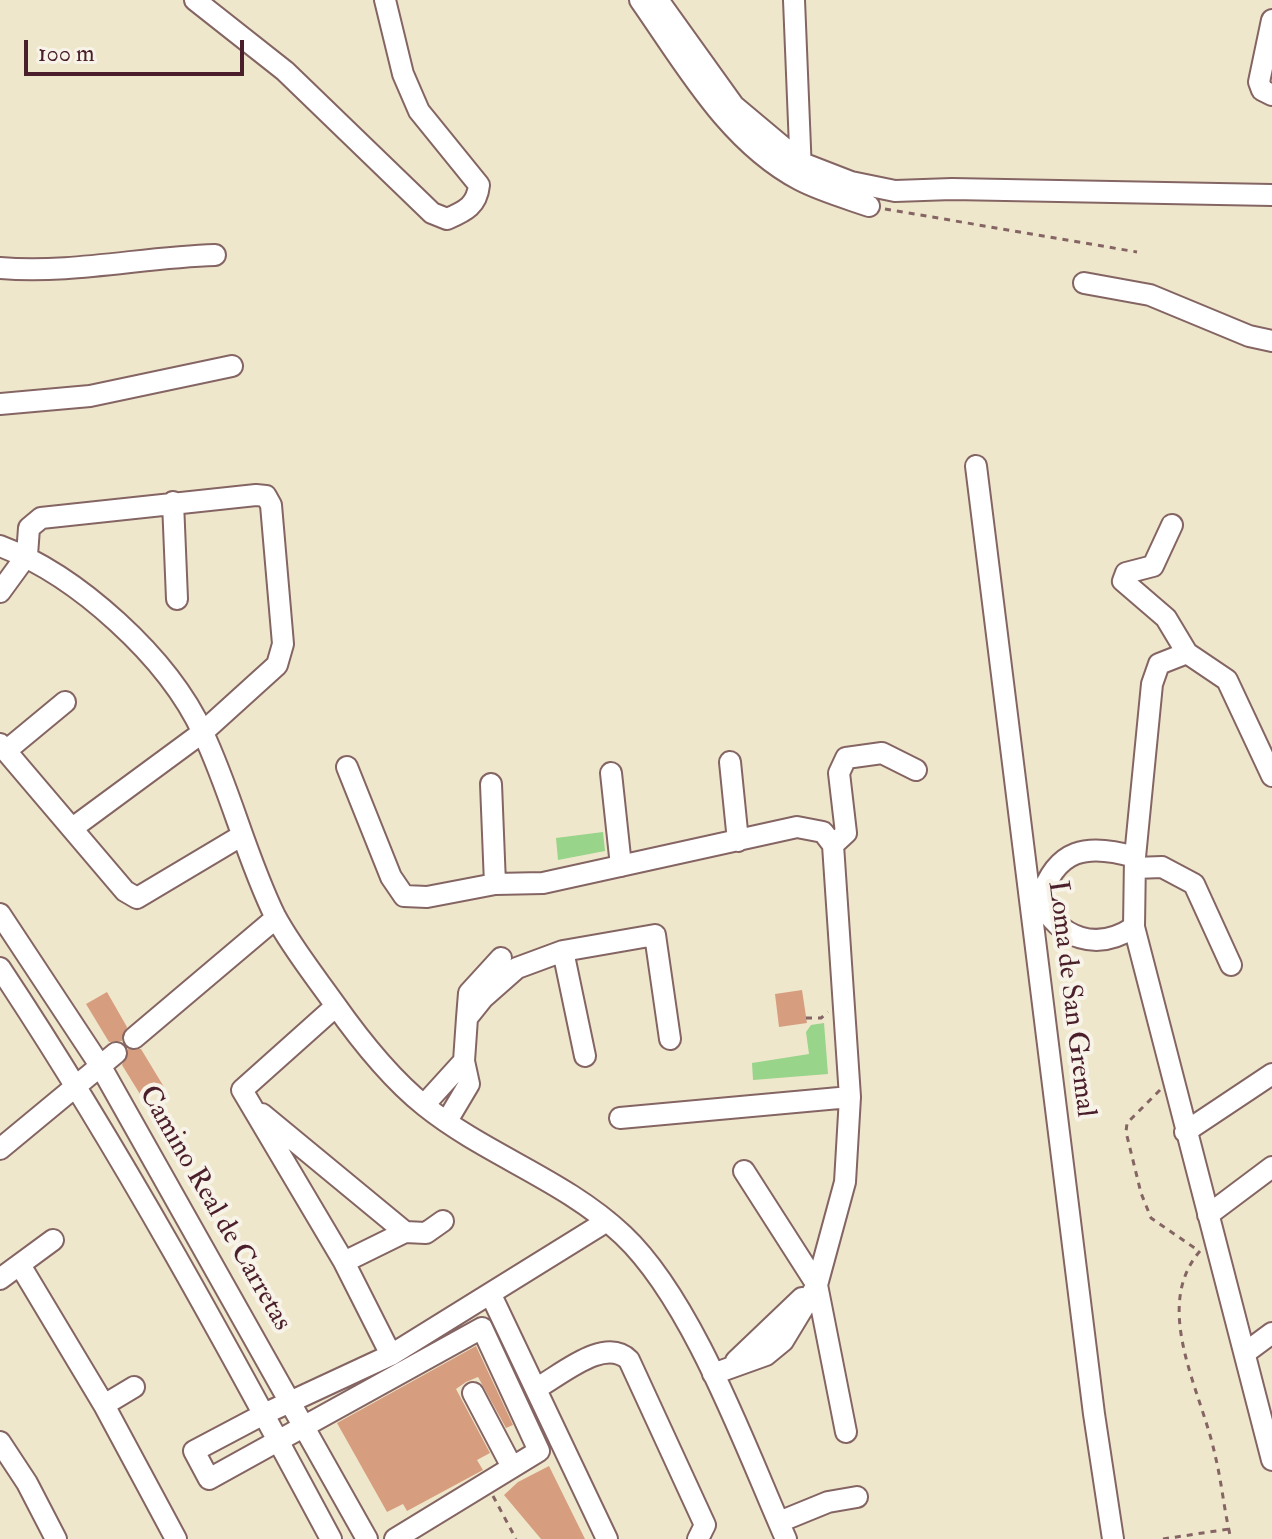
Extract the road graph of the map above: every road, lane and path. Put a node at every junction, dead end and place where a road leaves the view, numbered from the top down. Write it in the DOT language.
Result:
graph roads {
  1 [pos="195,0"];
  2 [pos="385,0"];
  3 [pos="640,0"];
  4 [pos="658,0"];
  5 [pos="794,2"];
  6 [pos="1272,20"];
  7 [pos="1272,95"];
  8 [pos="801,171"];
  9 [pos="1272,195"];
  10 [pos="871,196"];
  11 [pos="1137,252"];
  12 [pos="215,255"];
  13 [pos="0,268"];
  14 [pos="1084,283"];
  15 [pos="1272,341"];
  16 [pos="232,366"];
  17 [pos="0,404"];
  18 [pos="976,466"];
  19 [pos="173,502"];
  20 [pos="1172,525"];
  21 [pos="0,546"];
  22 [pos="27,555"];
  23 [pos="0,592"];
  24 [pos="177,599"];
  25 [pos="1187,653"];
  26 [pos="65,702"];
  27 [pos="203,732"];
  28 [pos="4,747"];
  29 [pos="730,762"];
  30 [pos="347,767"];
  31 [pos="916,770"];
  32 [pos="611,773"];
  33 [pos="1272,776"];
  34 [pos="491,784"];
  35 [pos="74,827"];
  36 [pos="241,836"];
  37 [pos="738,841"];
  38 [pos="833,845"];
  39 [pos="1135,862"];
  40 [pos="621,866"];
  41 [pos="495,884"];
  42 [pos="1035,900"];
  43 [pos="0,914"];
  44 [pos="276,918"];
  45 [pos="1134,927"];
  46 [pos="563,951"];
  47 [pos="501,958"];
  48 [pos="1231,965"];
  49 [pos="0,968"];
  50 [pos="336,1006"];
  51 [pos="828,1012"];
  52 [pos="467,1018"];
  53 [pos="806,1018"];
  54 [pos="134,1038"];
  55 [pos="670,1039"];
  56 [pos="585,1056"];
  57 [pos="108,1060"];
  58 [pos="464,1061"];
  59 [pos="1272,1074"];
  60 [pos="1172,1079"];
  61 [pos="79,1086"];
  62 [pos="850,1097"];
  63 [pos="250,1104"];
  64 [pos="424,1105"];
  65 [pos="620,1118"];
  66 [pos="447,1121"];
  67 [pos="1185,1132"];
  68 [pos="0,1149"];
  69 [pos="1272,1167"];
  70 [pos="744,1171"];
  71 [pos="1208,1215"];
  72 [pos="443,1221"];
  73 [pos="607,1221"];
  74 [pos="405,1232"];
  75 [pos="53,1240"];
  76 [pos="1207,1247"];
  77 [pos="344,1262"];
  78 [pos="20,1265"];
  79 [pos="0,1279"];
  80 [pos="817,1285"];
  81 [pos="491,1295"];
  82 [pos="1272,1333"];
  83 [pos="1245,1353"];
  84 [pos="391,1355"];
  85 [pos="720,1371"];
  86 [pos="134,1387"];
  87 [pos="537,1388"];
  88 [pos="473,1393"];
  89 [pos="291,1401"];
  90 [pos="104,1405"];
  91 [pos="264,1414"];
  92 [pos="305,1430"];
  93 [pos="846,1432"];
  94 [pos="0,1442"];
  95 [pos="280,1442"];
  96 [pos="1272,1460"];
  97 [pos="512,1467"];
  98 [pos="486,1482"];
  99 [pos="857,1497"];
  100 [pos="1229,1529"];
  101 [pos="783,1531"];
  102 [pos="56,1539"];
  103 [pos="176,1539"];
  104 [pos="331,1539"];
  105 [pos="367,1539"];
  106 [pos="395,1539"];
  107 [pos="516,1539"];
  108 [pos="607,1539"];
  109 [pos="698,1539"];
  110 [pos="1113,1539"];
  111 [pos="1163,1539"];
  112 [pos="1231,1539"];
  1 -- 2 [label="street"];
  3 -- 8 [label="street"];
  4 -- 8 [label="street"];
  5 -- 8 [label="street"];
  6 -- 7 [label="street"];
  8 -- 10 [label="street"];
  8 -- 10 [label="street"];
  9 -- 10 [label="street"];
  10 -- 11 [label="path"];
  12 -- 13 [label="street"];
  14 -- 15 [label="street"];
  16 -- 17 [label="street"];
  18 -- 42 [label="street, Loma de San Gremal"];
  19 -- 22 [label="street"];
  19 -- 24 [label="street"];
  19 -- 27 [label="street"];
  20 -- 25 [label="street"];
  21 -- 22 [label="street"];
  22 -- 23 [label="street"];
  22 -- 27 [label="street"];
  25 -- 33 [label="street"];
  25 -- 39 [label="street"];
  26 -- 28 [label="street"];
  27 -- 35 [label="street"];
  27 -- 36 [label="street"];
  28 -- 35 [label="street"];
  29 -- 37 [label="street"];
  30 -- 41 [label="street"];
  31 -- 38 [label="street"];
  32 -- 40 [label="street"];
  34 -- 41 [label="street"];
  35 -- 36 [label="street"];
  36 -- 44 [label="street"];
  37 -- 38 [label="street"];
  37 -- 40 [label="street"];
  38 -- 62 [label="street"];
  39 -- 42 [label="street"];
  39 -- 45 [label="street"];
  39 -- 48 [label="street"];
  40 -- 41 [label="street"];
  42 -- 45 [label="street"];
  42 -- 110 [label="street, Loma de San Gremal"];
  43 -- 57 [label="street, Camino Real de Carretas"];
  44 -- 50 [label="street"];
  44 -- 54 [label="street"];
  45 -- 60 [label="street"];
  46 -- 52 [label="street"];
  46 -- 55 [label="street"];
  46 -- 56 [label="street"];
  47 -- 52 [label="street"];
  49 -- 61 [label="street, Camino Real de Carretas"];
  50 -- 63 [label="street"];
  50 -- 64 [label="street"];
  51 -- 53 [label="path"];
  52 -- 58 [label="street"];
  57 -- 61 [label="street"];
  57 -- 89 [label="street, Camino Real de Carretas"];
  58 -- 64 [label="street"];
  58 -- 66 [label="street"];
  59 -- 67 [label="street"];
  60 -- 67 [label="street"];
  60 -- 76 [label="path"];
  61 -- 68 [label="street"];
  61 -- 91 [label="street, Camino Real de Carretas"];
  62 -- 65 [label="street"];
  62 -- 80 [label="street"];
  63 -- 74 [label="street"];
  63 -- 77 [label="street"];
  64 -- 66 [label="street"];
  66 -- 73 [label="street"];
  67 -- 71 [label="street"];
  69 -- 71 [label="street"];
  70 -- 80 [label="street"];
  71 -- 76 [label="street"];
  72 -- 74 [label="street"];
  73 -- 81 [label="street"];
  73 -- 85 [label="street"];
  74 -- 77 [label="street"];
  75 -- 78 [label="street"];
  76 -- 83 [label="street"];
  76 -- 100 [label="path"];
  77 -- 84 [label="street"];
  78 -- 79 [label="street"];
  78 -- 90 [label="street"];
  80 -- 85 [label="street"];
  80 -- 93 [label="street"];
  81 -- 84 [label="street"];
  81 -- 87 [label="street"];
  82 -- 83 [label="street"];
  83 -- 96 [label="street"];
  84 -- 89 [label="street"];
  85 -- 101 [label="street"];
  86 -- 90 [label="street"];
  87 -- 108 [label="street"];
  87 -- 109 [label="street"];
  88 -- 97 [label="street"];
  89 -- 91 [label="street"];
  89 -- 92 [label="street, Camino Real de Carretas"];
  90 -- 103 [label="street"];
  91 -- 95 [label="street, Camino Real de Carretas"];
  91 -- 95 [label="street"];
  92 -- 95 [label="street"];
  92 -- 97 [label="street"];
  92 -- 105 [label="street, Camino Real de Carretas"];
  94 -- 102 [label="street"];
  95 -- 104 [label="street, Camino Real de Carretas"];
  97 -- 98 [label="street"];
  98 -- 106 [label="street"];
  98 -- 107 [label="path"];
  99 -- 101 [label="street"];
  100 -- 111 [label="path"];
  100 -- 112 [label="path"];
}
